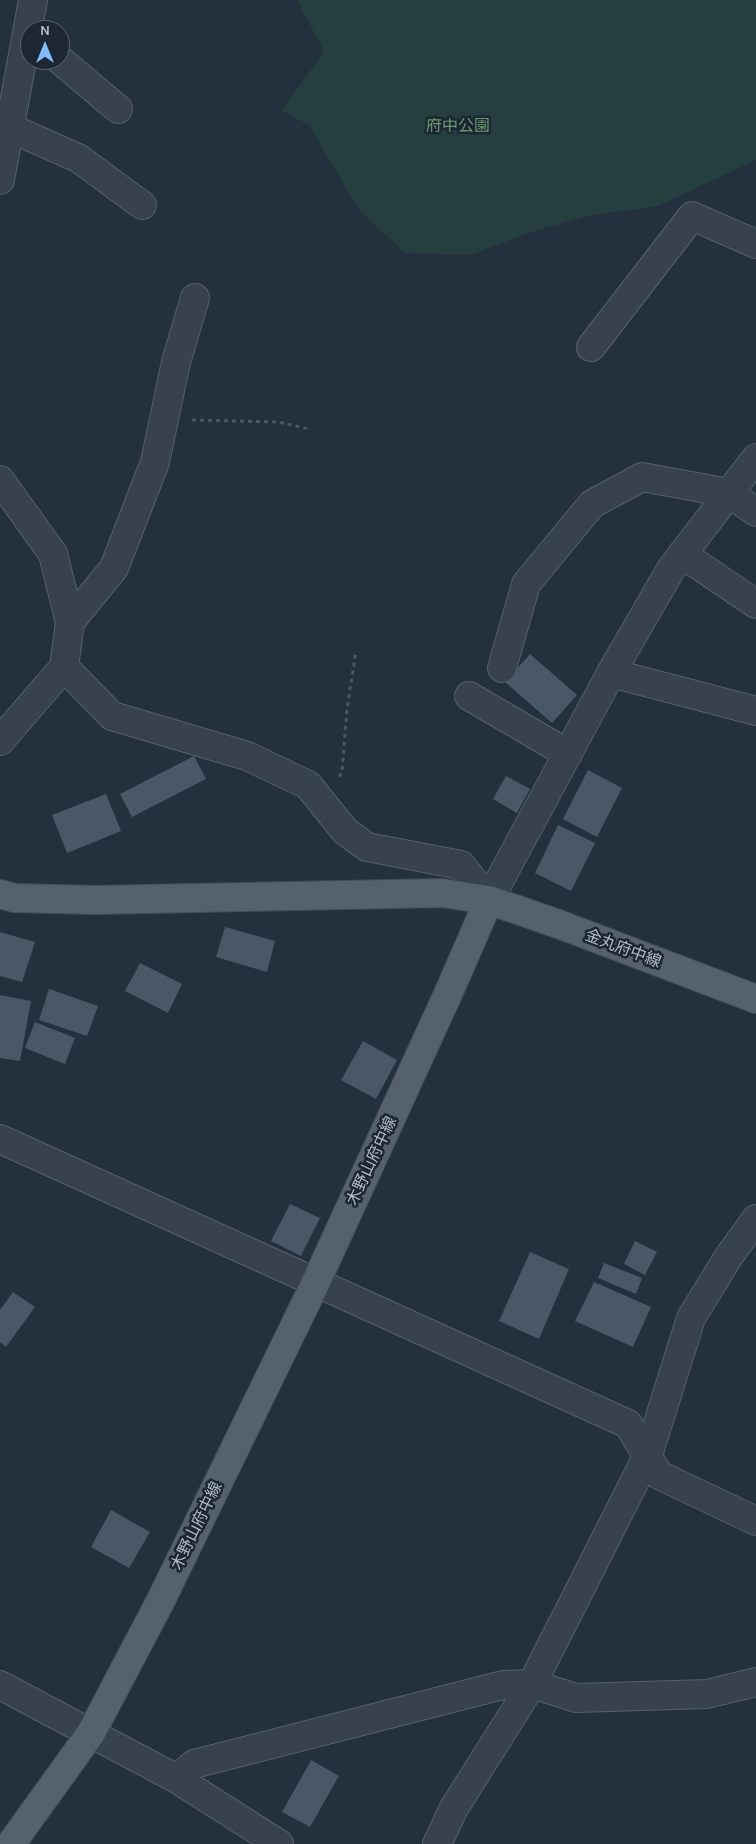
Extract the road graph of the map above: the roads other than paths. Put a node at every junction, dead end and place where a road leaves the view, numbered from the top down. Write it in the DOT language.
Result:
graph roads {
  1 [pos="33,0"];
  2 [pos="31,20"];
  3 [pos="70,68"];
  4 [pos="22,70"];
  5 [pos="118,109"];
  6 [pos="10,128"];
  7 [pos="0,180"];
  8 [pos="142,205"];
  9 [pos="756,244"];
  10 [pos="195,298"];
  11 [pos="591,347"];
  12 [pos="756,458"];
  13 [pos="0,480"];
  14 [pos="729,493"];
  15 [pos="756,512"];
  16 [pos="682,554"];
  17 [pos="756,604"];
  18 [pos="70,622"];
  19 [pos="64,667"];
  20 [pos="502,668"];
  21 [pos="611,673"];
  22 [pos="469,696"];
  23 [pos="756,711"];
  24 [pos="0,742"];
  25 [pos="568,754"];
  26 [pos="0,894"];
  27 [pos="489,900"];
  28 [pos="756,1000"];
  29 [pos="0,1139"];
  30 [pos="756,1219"];
  31 [pos="316,1282"];
  32 [pos="648,1455"];
  33 [pos="756,1521"];
  34 [pos="756,1682"];
  35 [pos="532,1684"];
  36 [pos="0,1686"];
  37 [pos="91,1733"];
  38 [pos="177,1779"];
  39 [pos="11,1844"];
  40 [pos="278,1844"];
  41 [pos="437,1844"];
  1 -- 2 [label="street"];
  3 -- 5 [label="street"];
  4 -- 6 [label="street"];
  6 -- 7 [label="street"];
  6 -- 8 [label="street"];
  9 -- 11 [label="street"];
  10 -- 18 [label="street"];
  12 -- 14 [label="street"];
  13 -- 18 [label="street"];
  14 -- 15 [label="street"];
  14 -- 16 [label="street"];
  14 -- 20 [label="street"];
  16 -- 17 [label="street"];
  16 -- 21 [label="street"];
  18 -- 19 [label="street"];
  19 -- 24 [label="street"];
  19 -- 27 [label="street"];
  21 -- 23 [label="street"];
  21 -- 25 [label="street"];
  22 -- 25 [label="street"];
  25 -- 27 [label="street"];
  26 -- 27 [label="main road"];
  27 -- 28 [label="main road, 金丸府中線"];
  27 -- 31 [label="main road, 木野山府中線"];
  29 -- 31 [label="street"];
  30 -- 32 [label="street"];
  31 -- 32 [label="street"];
  31 -- 37 [label="main road, 木野山府中線"];
  32 -- 33 [label="street"];
  32 -- 35 [label="street"];
  34 -- 35 [label="street"];
  35 -- 38 [label="street"];
  35 -- 41 [label="street"];
  36 -- 37 [label="street"];
  37 -- 38 [label="street"];
  37 -- 39 [label="main road, 木野山府中線"];
  38 -- 40 [label="street"];
}
